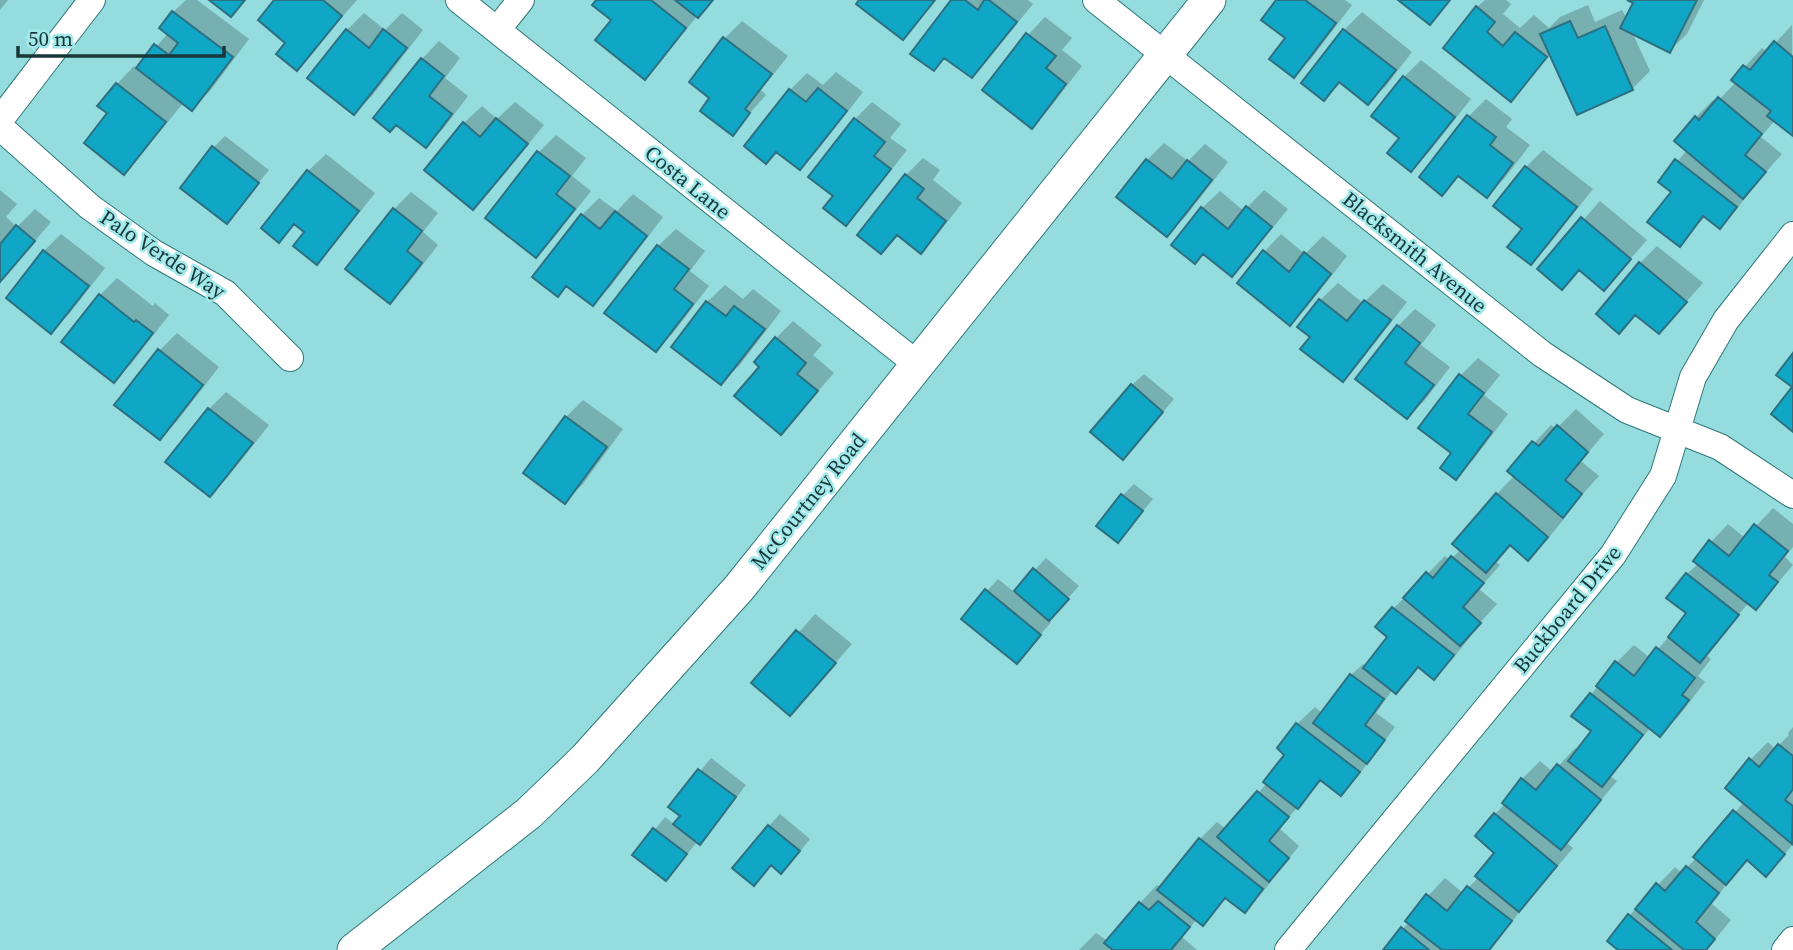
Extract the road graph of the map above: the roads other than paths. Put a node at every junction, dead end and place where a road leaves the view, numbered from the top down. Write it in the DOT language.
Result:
graph roads {
  1 [pos="92,0"];
  2 [pos="459,0"];
  3 [pos="521,0"];
  4 [pos="1096,0"];
  5 [pos="1209,0"];
  6 [pos="497,30"];
  7 [pos="1165,55"];
  8 [pos="0,120"];
  9 [pos="0,127"];
  10 [pos="1793,235"];
  11 [pos="290,358"];
  12 [pos="917,365"];
  13 [pos="1677,430"];
  14 [pos="1793,495"];
  15 [pos="1793,940"];
  16 [pos="354,950"];
  17 [pos="1287,950"];
  18 [pos="1785,950"];
  1 -- 8 [label="street"];
  2 -- 6 [label="street, Costa Lane"];
  3 -- 6 [label="street"];
  4 -- 7 [label="street, Blacksmith Avenue"];
  5 -- 7 [label="street, McCourtney Road"];
  6 -- 12 [label="street, Costa Lane"];
  7 -- 12 [label="street, McCourtney Road"];
  7 -- 13 [label="street, Blacksmith Avenue"];
  9 -- 11 [label="street, Palo Verde Way"];
  10 -- 13 [label="street, Buckboard Drive"];
  12 -- 16 [label="street, McCourtney Road"];
  13 -- 14 [label="street, Blacksmith Avenue"];
  13 -- 17 [label="street, Buckboard Drive"];
  15 -- 18 [label="street"];
}
